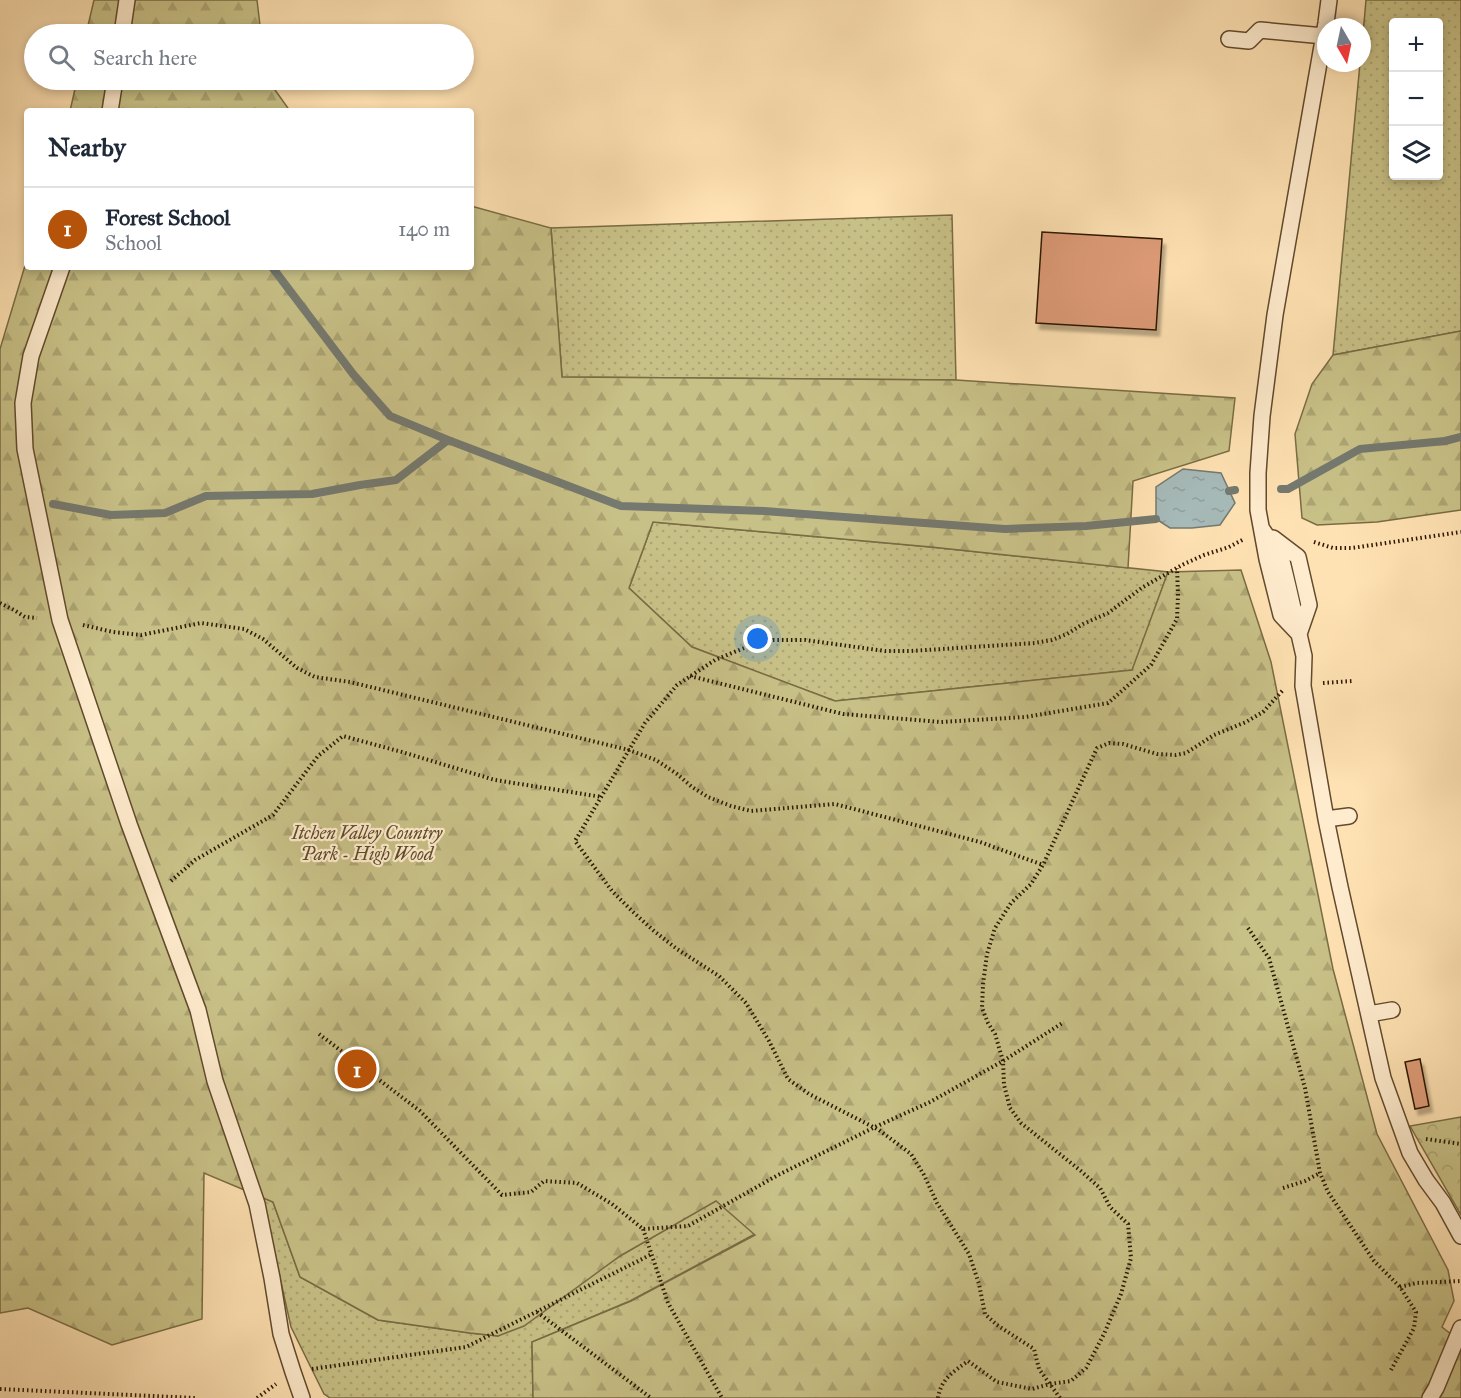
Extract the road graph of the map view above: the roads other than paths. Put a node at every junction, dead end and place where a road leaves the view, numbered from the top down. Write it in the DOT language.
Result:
graph roads {
  1 [pos="127,0"];
  2 [pos="1329,0"];
  3 [pos="1326,18"];
  4 [pos="123,24"];
  5 [pos="1317,35"];
  6 [pos="1229,39"];
  7 [pos="1318,72"];
  8 [pos="113,90"];
  9 [pos="110,108"];
  10 [pos="61,270"];
  11 [pos="1262,529"];
  12 [pos="1299,634"];
  13 [pos="1349,816"];
  14 [pos="1326,819"];
  15 [pos="1392,1010"];
  16 [pos="1369,1014"];
  17 [pos="1461,1236"];
  18 [pos="1461,1328"];
  19 [pos="303,1398"];
  20 [pos="1430,1398"];
  1 -- 4 [label="lane"];
  2 -- 3 [label="lane"];
  5 -- 6 [label="lane"];
  7 -- 11 [label="lane"];
  8 -- 9 [label="lane"];
  10 -- 19 [label="lane"];
  11 -- 12 [label="lane"];
  11 -- 12 [label="lane"];
  12 -- 14 [label="lane"];
  13 -- 14 [label="lane"];
  14 -- 16 [label="lane"];
  15 -- 16 [label="lane"];
  16 -- 17 [label="lane"];
  18 -- 20 [label="lane"];
}
